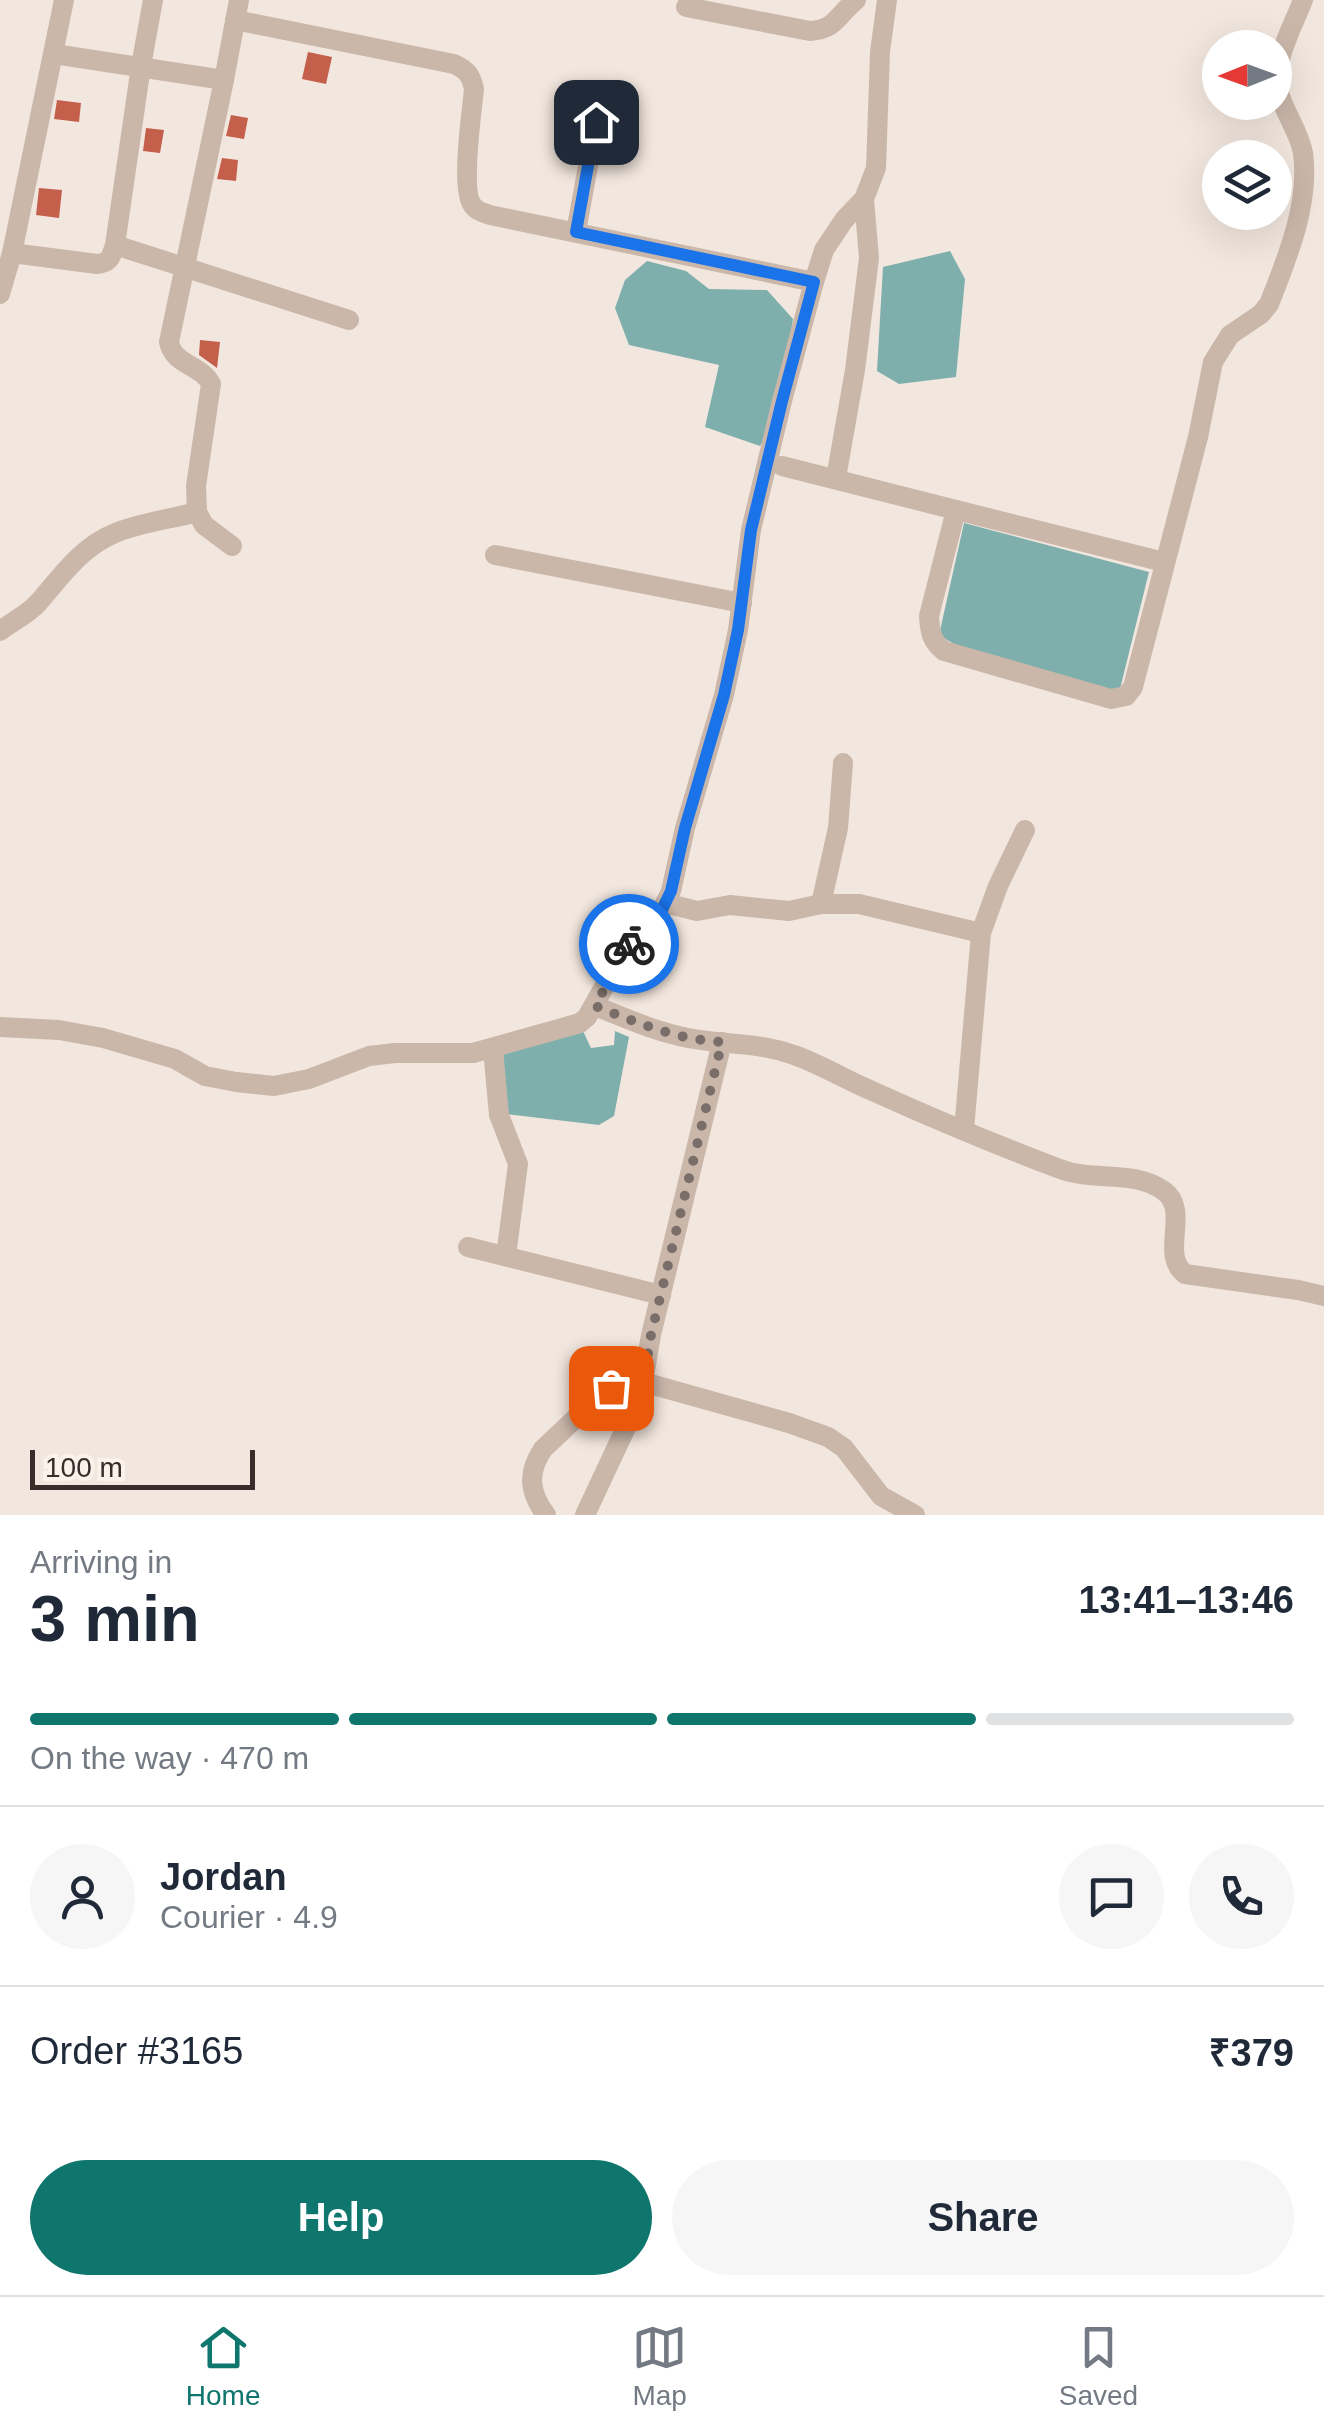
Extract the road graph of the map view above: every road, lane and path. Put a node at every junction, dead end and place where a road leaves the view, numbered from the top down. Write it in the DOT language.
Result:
graph roads {
  1 [pos="64,0"];
  2 [pos="153,0"];
  3 [pos="856,0"];
  4 [pos="887,0"];
  5 [pos="1303,0"];
  6 [pos="686,7"];
  7 [pos="237,10"];
  8 [pos="54,54"];
  9 [pos="141,66"];
  10 [pos="224,80"];
  11 [pos="596,122"];
  12 [pos="864,199"];
  13 [pos="576,232"];
  14 [pos="115,246"];
  15 [pos="12,253"];
  16 [pos="185,268"];
  17 [pos="814,282"];
  18 [pos="0,294"];
  19 [pos="349,320"];
  20 [pos="782,466"];
  21 [pos="836,478"];
  22 [pos="956,510"];
  23 [pos="197,512"];
  24 [pos="232,546"];
  25 [pos="496,555"];
  26 [pos="1164,562"];
  27 [pos="742,603"];
  28 [pos="0,631"];
  29 [pos="843,763"];
  30 [pos="1025,830"];
  31 [pos="665,903"];
  32 [pos="820,904"];
  33 [pos="980,933"];
  34 [pos="595,1006"];
  35 [pos="0,1028"];
  36 [pos="722,1042"];
  37 [pos="492,1049"];
  38 [pos="964,1130"];
  39 [pos="468,1246"];
  40 [pos="506,1256"];
  41 [pos="661,1295"];
  42 [pos="1324,1296"];
  43 [pos="645,1374"];
  44 [pos="546,1515"];
  45 [pos="585,1515"];
  46 [pos="915,1515"];
  1 -- 8 [label="street"];
  2 -- 9 [label="street"];
  3 -- 6 [label="street"];
  4 -- 12 [label="street"];
  5 -- 26 [label="street"];
  7 -- 10 [label="street"];
  7 -- 13 [label="street"];
  8 -- 9 [label="street"];
  8 -- 15 [label="street"];
  9 -- 10 [label="street"];
  9 -- 14 [label="street"];
  10 -- 16 [label="street"];
  11 -- 13 [label="street"];
  12 -- 17 [label="street"];
  12 -- 21 [label="street"];
  13 -- 17 [label="street"];
  14 -- 15 [label="street"];
  14 -- 16 [label="street"];
  15 -- 18 [label="street"];
  16 -- 19 [label="street"];
  16 -- 23 [label="street"];
  17 -- 27 [label="street"];
  20 -- 21 [label="street"];
  21 -- 22 [label="street"];
  22 -- 26 [label="street"];
  22 -- 26 [label="street"];
  23 -- 24 [label="street"];
  23 -- 28 [label="street"];
  25 -- 27 [label="street"];
  27 -- 31 [label="street"];
  29 -- 32 [label="street"];
  30 -- 33 [label="street"];
  31 -- 32 [label="street"];
  31 -- 34 [label="street"];
  32 -- 33 [label="street"];
  33 -- 38 [label="street"];
  34 -- 36 [label="street"];
  34 -- 37 [label="street"];
  35 -- 37 [label="street"];
  36 -- 38 [label="street"];
  36 -- 41 [label="street"];
  37 -- 40 [label="street"];
  38 -- 42 [label="street"];
  39 -- 40 [label="street"];
  40 -- 41 [label="street"];
  41 -- 43 [label="street"];
  43 -- 44 [label="street"];
  43 -- 45 [label="street"];
  43 -- 46 [label="street"];
}
